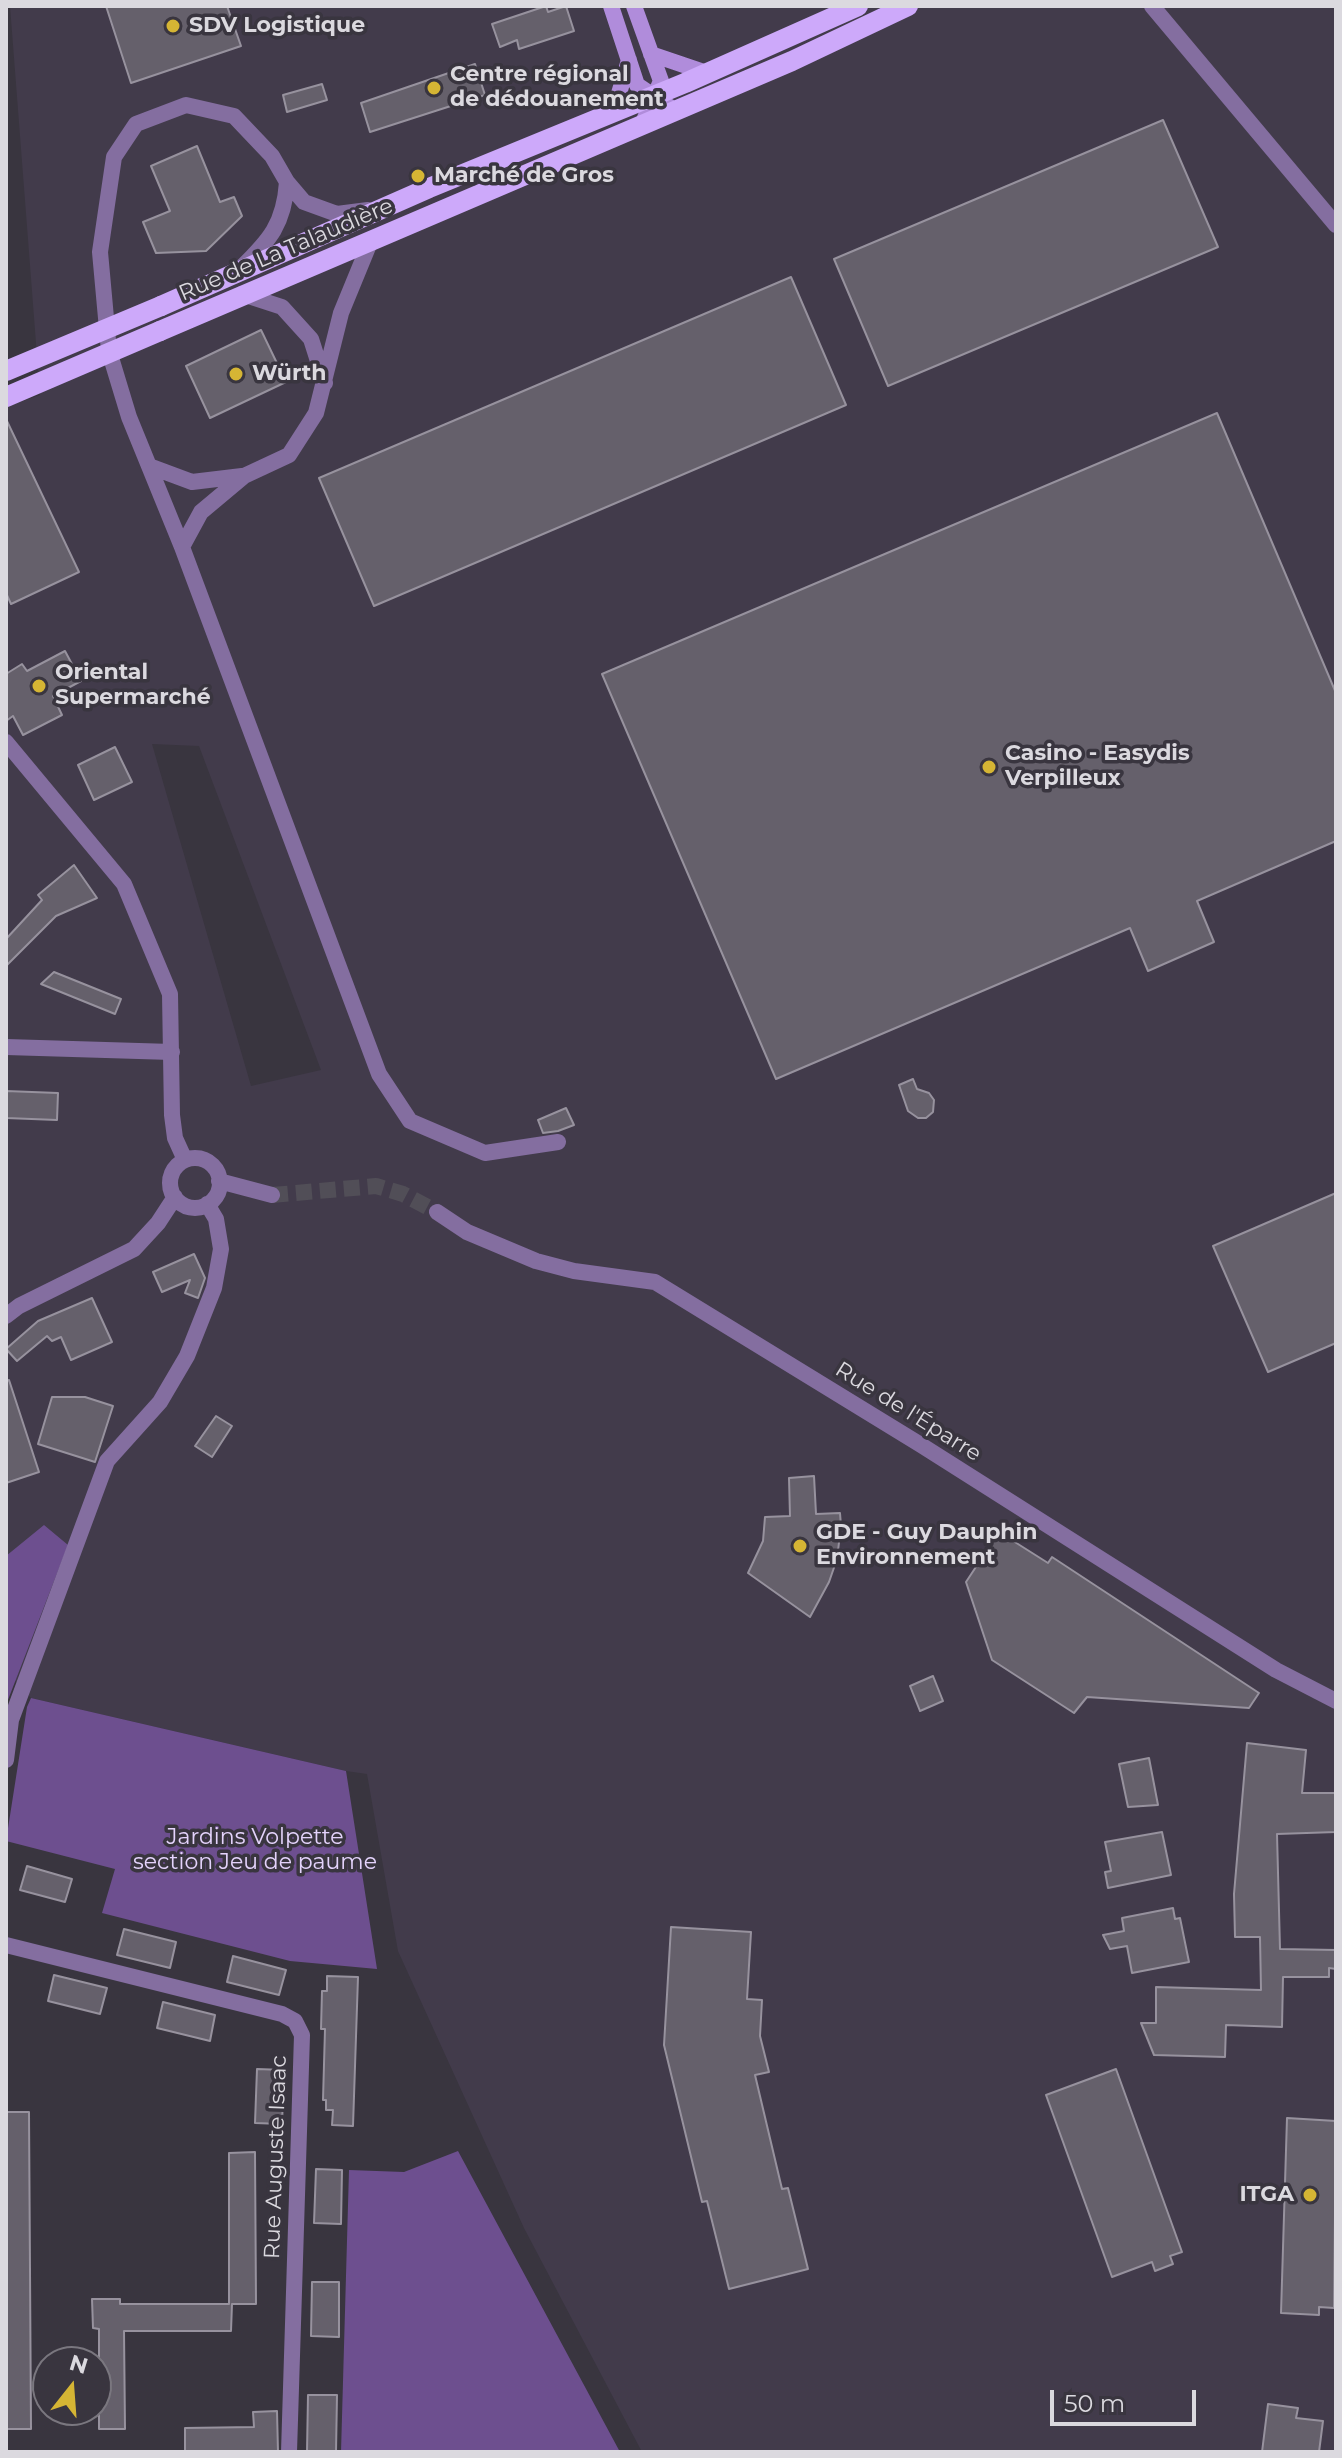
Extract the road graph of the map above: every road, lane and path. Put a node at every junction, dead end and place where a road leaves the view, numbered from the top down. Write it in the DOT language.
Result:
graph roads {
  1 [pos="611,6"];
  2 [pos="634,6"];
  3 [pos="858,6"];
  4 [pos="908,6"];
  5 [pos="1152,6"];
  6 [pos="651,54"];
  7 [pos="629,60"];
  8 [pos="707,73"];
  9 [pos="654,96"];
  10 [pos="614,110"];
  11 [pos="674,110"];
  12 [pos="642,125"];
  13 [pos="287,182"];
  14 [pos="386,208"];
  15 [pos="1336,225"];
  16 [pos="371,240"];
  17 [pos="235,274"];
  18 [pos="242,294"];
  19 [pos="6,371"];
  20 [pos="325,384"];
  21 [pos="6,397"];
  22 [pos="149,466"];
  23 [pos="244,476"];
  24 [pos="182,547"];
  25 [pos="6,742"];
  26 [pos="6,1047"];
  27 [pos="172,1052"];
  28 [pos="558,1142"];
  29 [pos="185,1160"];
  30 [pos="219,1181"];
  31 [pos="272,1195"];
  32 [pos="175,1197"];
  33 [pos="207,1204"];
  34 [pos="437,1212"];
  35 [pos="6,1316"];
  36 [pos="1336,1701"];
  37 [pos="6,1760"];
  38 [pos="6,1945"];
  39 [pos="289,2452"];
  1 -- 7 [label="main road"];
  2 -- 6 [label="main road"];
  3 -- 8 [label="main road, Rue de La Talaudière"];
  4 -- 11 [label="main road, Rue de La Talaudière"];
  5 -- 15 [label="street"];
  6 -- 8 [label="main road"];
  6 -- 9 [label="main road"];
  7 -- 9 [label="main road"];
  7 -- 10 [label="main road"];
  8 -- 9 [label="main road, Rue de La Talaudière"];
  9 -- 10 [label="main road, Rue de La Talaudière"];
  9 -- 11 [label="main road"];
  9 -- 12 [label="main road"];
  10 -- 14 [label="main road, Rue de La Talaudière"];
  11 -- 12 [label="main road, Rue de La Talaudière"];
  12 -- 16 [label="main road, Rue de La Talaudière"];
  13 -- 14 [label="street"];
  13 -- 17 [label="street"];
  13 -- 22 [label="street"];
  14 -- 17 [label="main road, Rue de La Talaudière"];
  16 -- 18 [label="main road, Rue de La Talaudière"];
  16 -- 20 [label="street"];
  17 -- 19 [label="main road, Rue de La Talaudière, bridge"];
  18 -- 20 [label="street"];
  18 -- 21 [label="main road, Rue de La Talaudière, bridge"];
  20 -- 23 [label="street"];
  22 -- 23 [label="street"];
  22 -- 24 [label="street"];
  23 -- 24 [label="street"];
  24 -- 28 [label="street"];
  25 -- 27 [label="street"];
  26 -- 27 [label="street"];
  27 -- 29 [label="street"];
  29 -- 30 [label="street"];
  29 -- 32 [label="street"];
  30 -- 31 [label="street"];
  30 -- 33 [label="street"];
  32 -- 33 [label="street"];
  32 -- 35 [label="street"];
  33 -- 37 [label="street"];
  34 -- 36 [label="street, Rue de l'Éparre"];
  38 -- 39 [label="street, Rue Auguste Isaac"];
}
